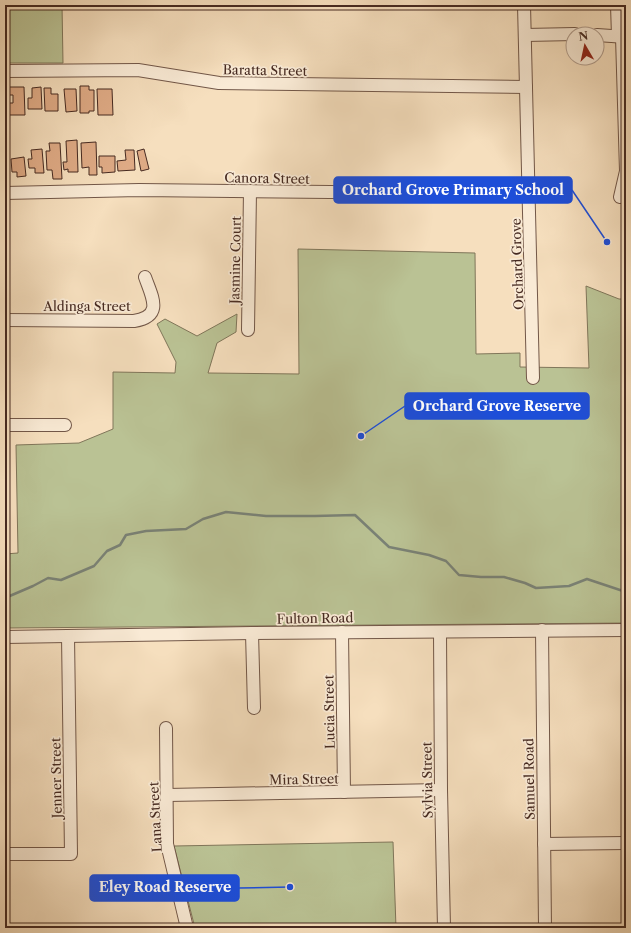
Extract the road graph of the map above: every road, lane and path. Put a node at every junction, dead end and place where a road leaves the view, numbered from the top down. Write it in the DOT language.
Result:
graph roads {
  1 [pos="524,5"];
  2 [pos="617,5"];
  3 [pos="565,34"];
  4 [pos="525,35"];
  5 [pos="605,36"];
  6 [pos="622,37"];
  7 [pos="5,71"];
  8 [pos="526,87"];
  9 [pos="250,192"];
  10 [pos="5,193"];
  11 [pos="528,194"];
  12 [pos="620,197"];
  13 [pos="145,277"];
  14 [pos="5,320"];
  15 [pos="248,330"];
  16 [pos="533,378"];
  17 [pos="5,425"];
  18 [pos="65,425"];
  19 [pos="542,630"];
  20 [pos="626,630"];
  21 [pos="342,632"];
  22 [pos="440,632"];
  23 [pos="252,633"];
  24 [pos="68,636"];
  25 [pos="5,637"];
  26 [pos="254,708"];
  27 [pos="166,728"];
  28 [pos="441,790"];
  29 [pos="344,792"];
  30 [pos="167,795"];
  31 [pos="626,843"];
  32 [pos="544,844"];
  33 [pos="5,854"];
  34 [pos="187,928"];
  35 [pos="444,928"];
  36 [pos="545,928"];
  1 -- 4 [label="street, Orchard Grove"];
  2 -- 6 [label="street"];
  3 -- 4 [label="street"];
  4 -- 8 [label="street, Orchard Grove"];
  5 -- 6 [label="street"];
  6 -- 12 [label="street"];
  7 -- 8 [label="street, Baratta Street"];
  8 -- 11 [label="street, Orchard Grove"];
  9 -- 10 [label="street, Canora Street"];
  9 -- 11 [label="street, Canora Street"];
  9 -- 15 [label="street, Jasmine Court"];
  11 -- 16 [label="street, Orchard Grove"];
  13 -- 14 [label="street, Aldinga Street"];
  17 -- 18 [label="street"];
  19 -- 20 [label="street, Fulton Road"];
  19 -- 22 [label="street, Fulton Road"];
  19 -- 32 [label="street, Samuel Road"];
  21 -- 22 [label="street, Fulton Road"];
  21 -- 23 [label="street, Fulton Road"];
  21 -- 29 [label="street, Lucia Street"];
  22 -- 28 [label="street, Sylvia Street"];
  23 -- 24 [label="street, Fulton Road"];
  23 -- 26 [label="street"];
  24 -- 25 [label="street, Fulton Road"];
  24 -- 33 [label="street, Jenner Street"];
  27 -- 30 [label="street, Lana Street"];
  28 -- 29 [label="street, Mira Street"];
  28 -- 35 [label="street, Sylvia Street"];
  29 -- 30 [label="street, Mira Street"];
  30 -- 34 [label="street, Lana Street"];
  31 -- 32 [label="street"];
  32 -- 36 [label="street, Samuel Road"];
}
